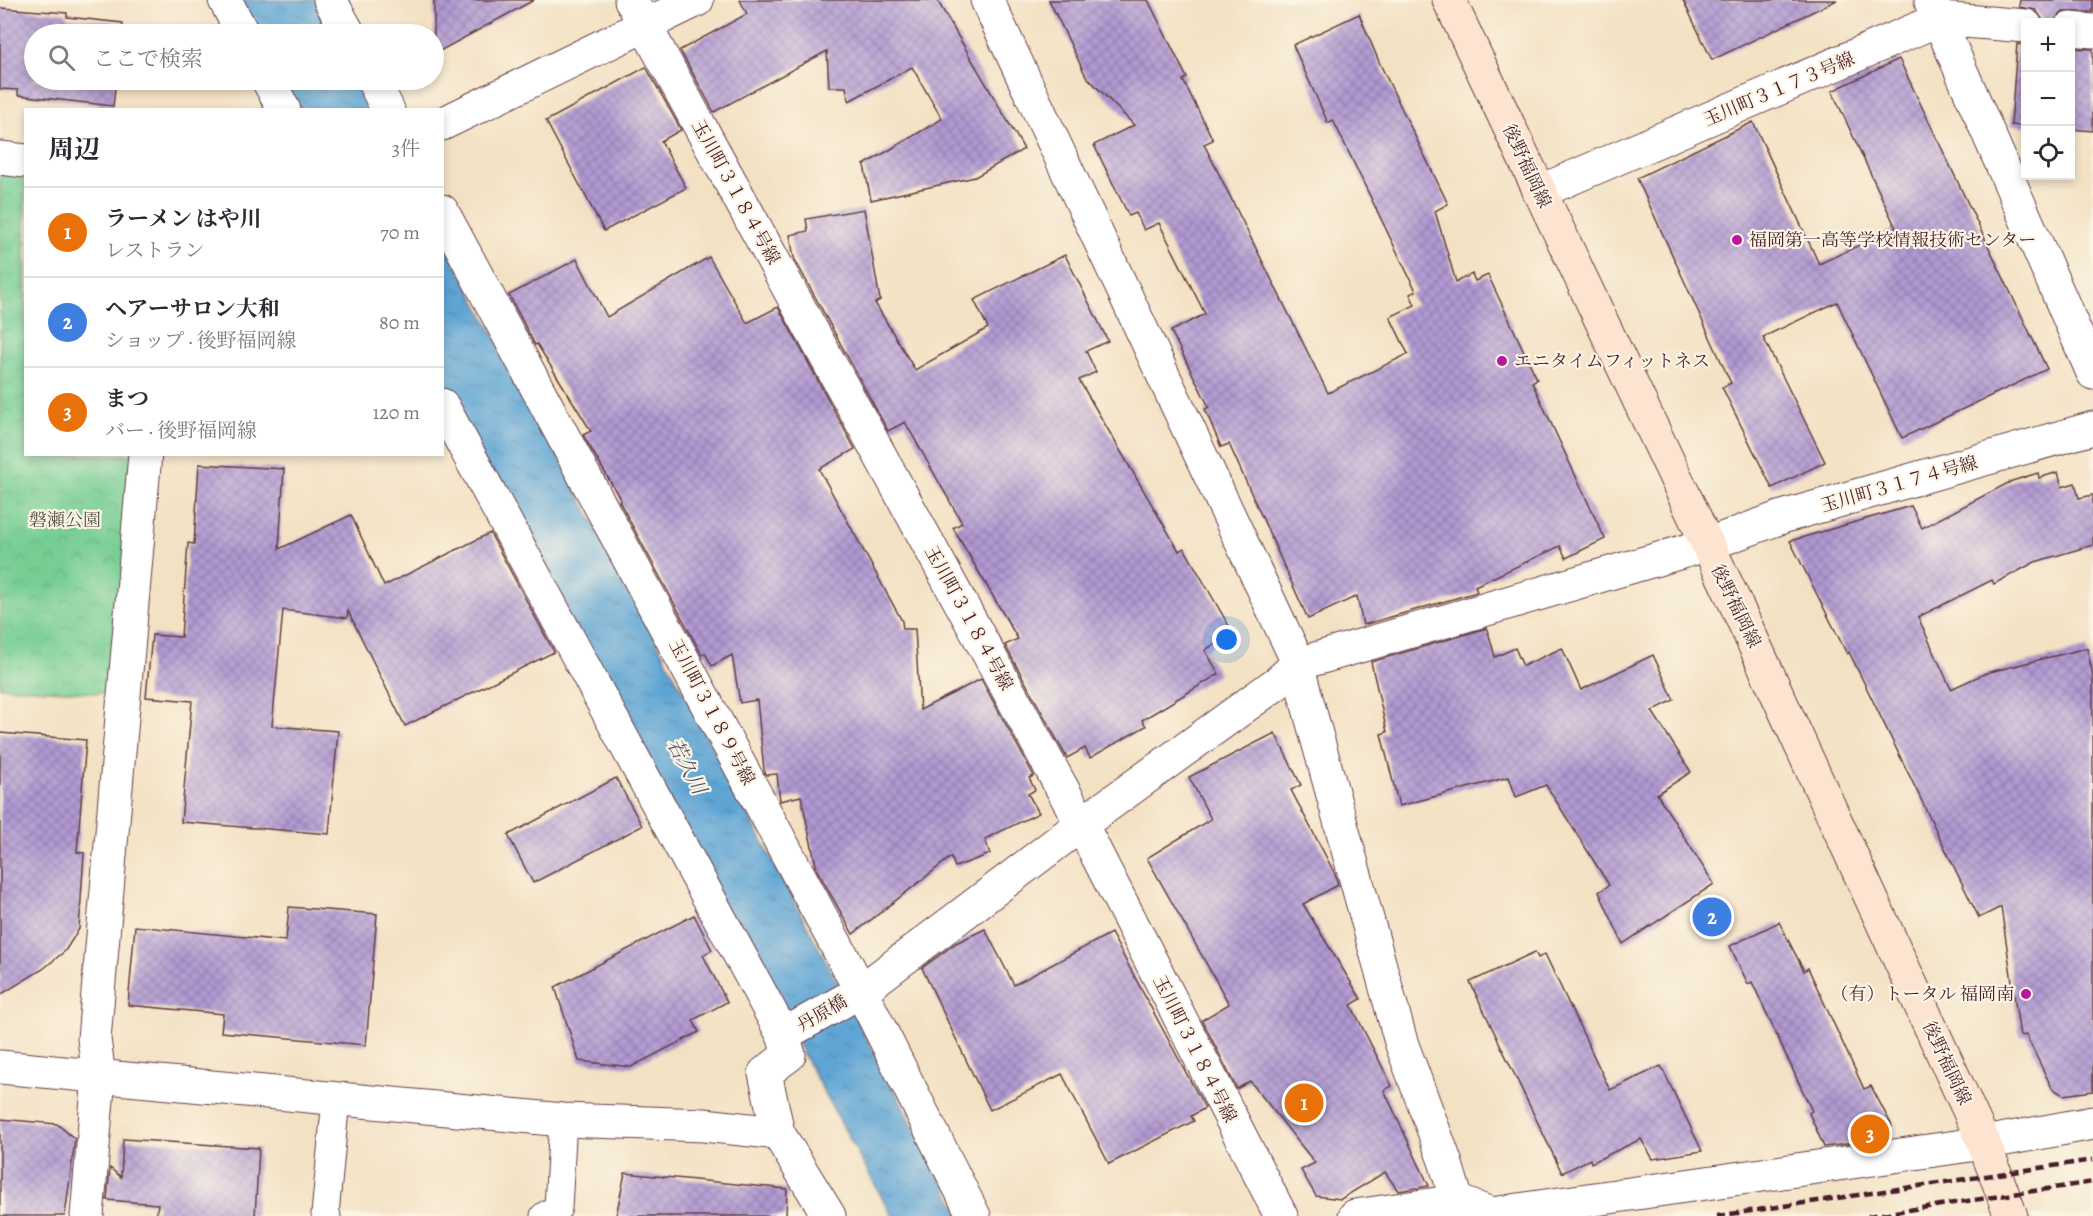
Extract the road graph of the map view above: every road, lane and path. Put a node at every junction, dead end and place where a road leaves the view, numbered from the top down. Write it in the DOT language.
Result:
graph roads {
  1 [pos="225,0"];
  2 [pos="330,0"];
  3 [pos="697,0"];
  4 [pos="987,0"];
  5 [pos="1449,0"];
  6 [pos="1935,10"];
  7 [pos="639,13"];
  8 [pos="238,24"];
  9 [pos="343,24"];
  10 [pos="2021,25"];
  11 [pos="2075,29"];
  12 [pos="2093,31"];
  13 [pos="273,90"];
  14 [pos="378,90"];
  15 [pos="283,108"];
  16 [pos="387,108"];
  17 [pos="444,123"];
  18 [pos="0,158"];
  19 [pos="24,161"];
  20 [pos="1539,192"];
  21 [pos="444,215"];
  22 [pos="2093,373"];
  23 [pos="444,409"];
  24 [pos="2093,428"];
  25 [pos="145,456"];
  26 [pos="1706,544"];
  27 [pos="1298,664"];
  28 [pos="1079,826"];
  29 [pos="861,991"];
  30 [pos="783,1035"];
  31 [pos="0,1067"];
  32 [pos="99,1076"];
  33 [pos="336,1099"];
  34 [pos="563,1120"];
  35 [pos="2093,1123"];
  36 [pos="778,1133"];
  37 [pos="1984,1143"];
  38 [pos="1457,1202"];
  39 [pos="87,1216"];
  40 [pos="327,1216"];
  41 [pos="544,1216"];
  42 [pos="829,1216"];
  43 [pos="974,1216"];
  44 [pos="1281,1216"];
  45 [pos="1355,1216"];
  46 [pos="2011,1216"];
  1 -- 8 [label="street"];
  2 -- 9 [label="street"];
  3 -- 7 [label="street"];
  4 -- 27 [label="street"];
  5 -- 20 [label="main road, 後野福岡線"];
  6 -- 10 [label="street, 玉川町３１７３号線"];
  6 -- 20 [label="street, 玉川町３１７３号線"];
  6 -- 22 [label="street"];
  7 -- 17 [label="street"];
  7 -- 28 [label="street, 玉川町３１８４号線"];
  11 -- 12 [label="street"];
  13 -- 15 [label="street"];
  14 -- 16 [label="street"];
  18 -- 19 [label="street"];
  20 -- 26 [label="main road, 後野福岡線"];
  21 -- 29 [label="street, 玉川町３１８９号線"];
  23 -- 30 [label="street"];
  24 -- 26 [label="street, 玉川町３１７４号線"];
  25 -- 32 [label="street"];
  26 -- 27 [label="street, 玉川町３１７４号線"];
  26 -- 37 [label="main road, 後野福岡線"];
  27 -- 28 [label="street, 丹原橋"];
  27 -- 38 [label="street"];
  28 -- 29 [label="street, 丹原橋"];
  28 -- 44 [label="street, 玉川町３１８４号線"];
  29 -- 30 [label="street, 丹原橋"];
  29 -- 43 [label="street, 玉川町３１８９号線"];
  30 -- 36 [label="street"];
  31 -- 32 [label="street"];
  32 -- 33 [label="street"];
  32 -- 39 [label="street"];
  33 -- 34 [label="street"];
  33 -- 40 [label="lane"];
  34 -- 36 [label="street"];
  34 -- 41 [label="lane"];
  35 -- 37 [label="street"];
  36 -- 42 [label="street"];
  37 -- 38 [label="street"];
  37 -- 46 [label="main road, 後野福岡線"];
  38 -- 45 [label="street"];
}
